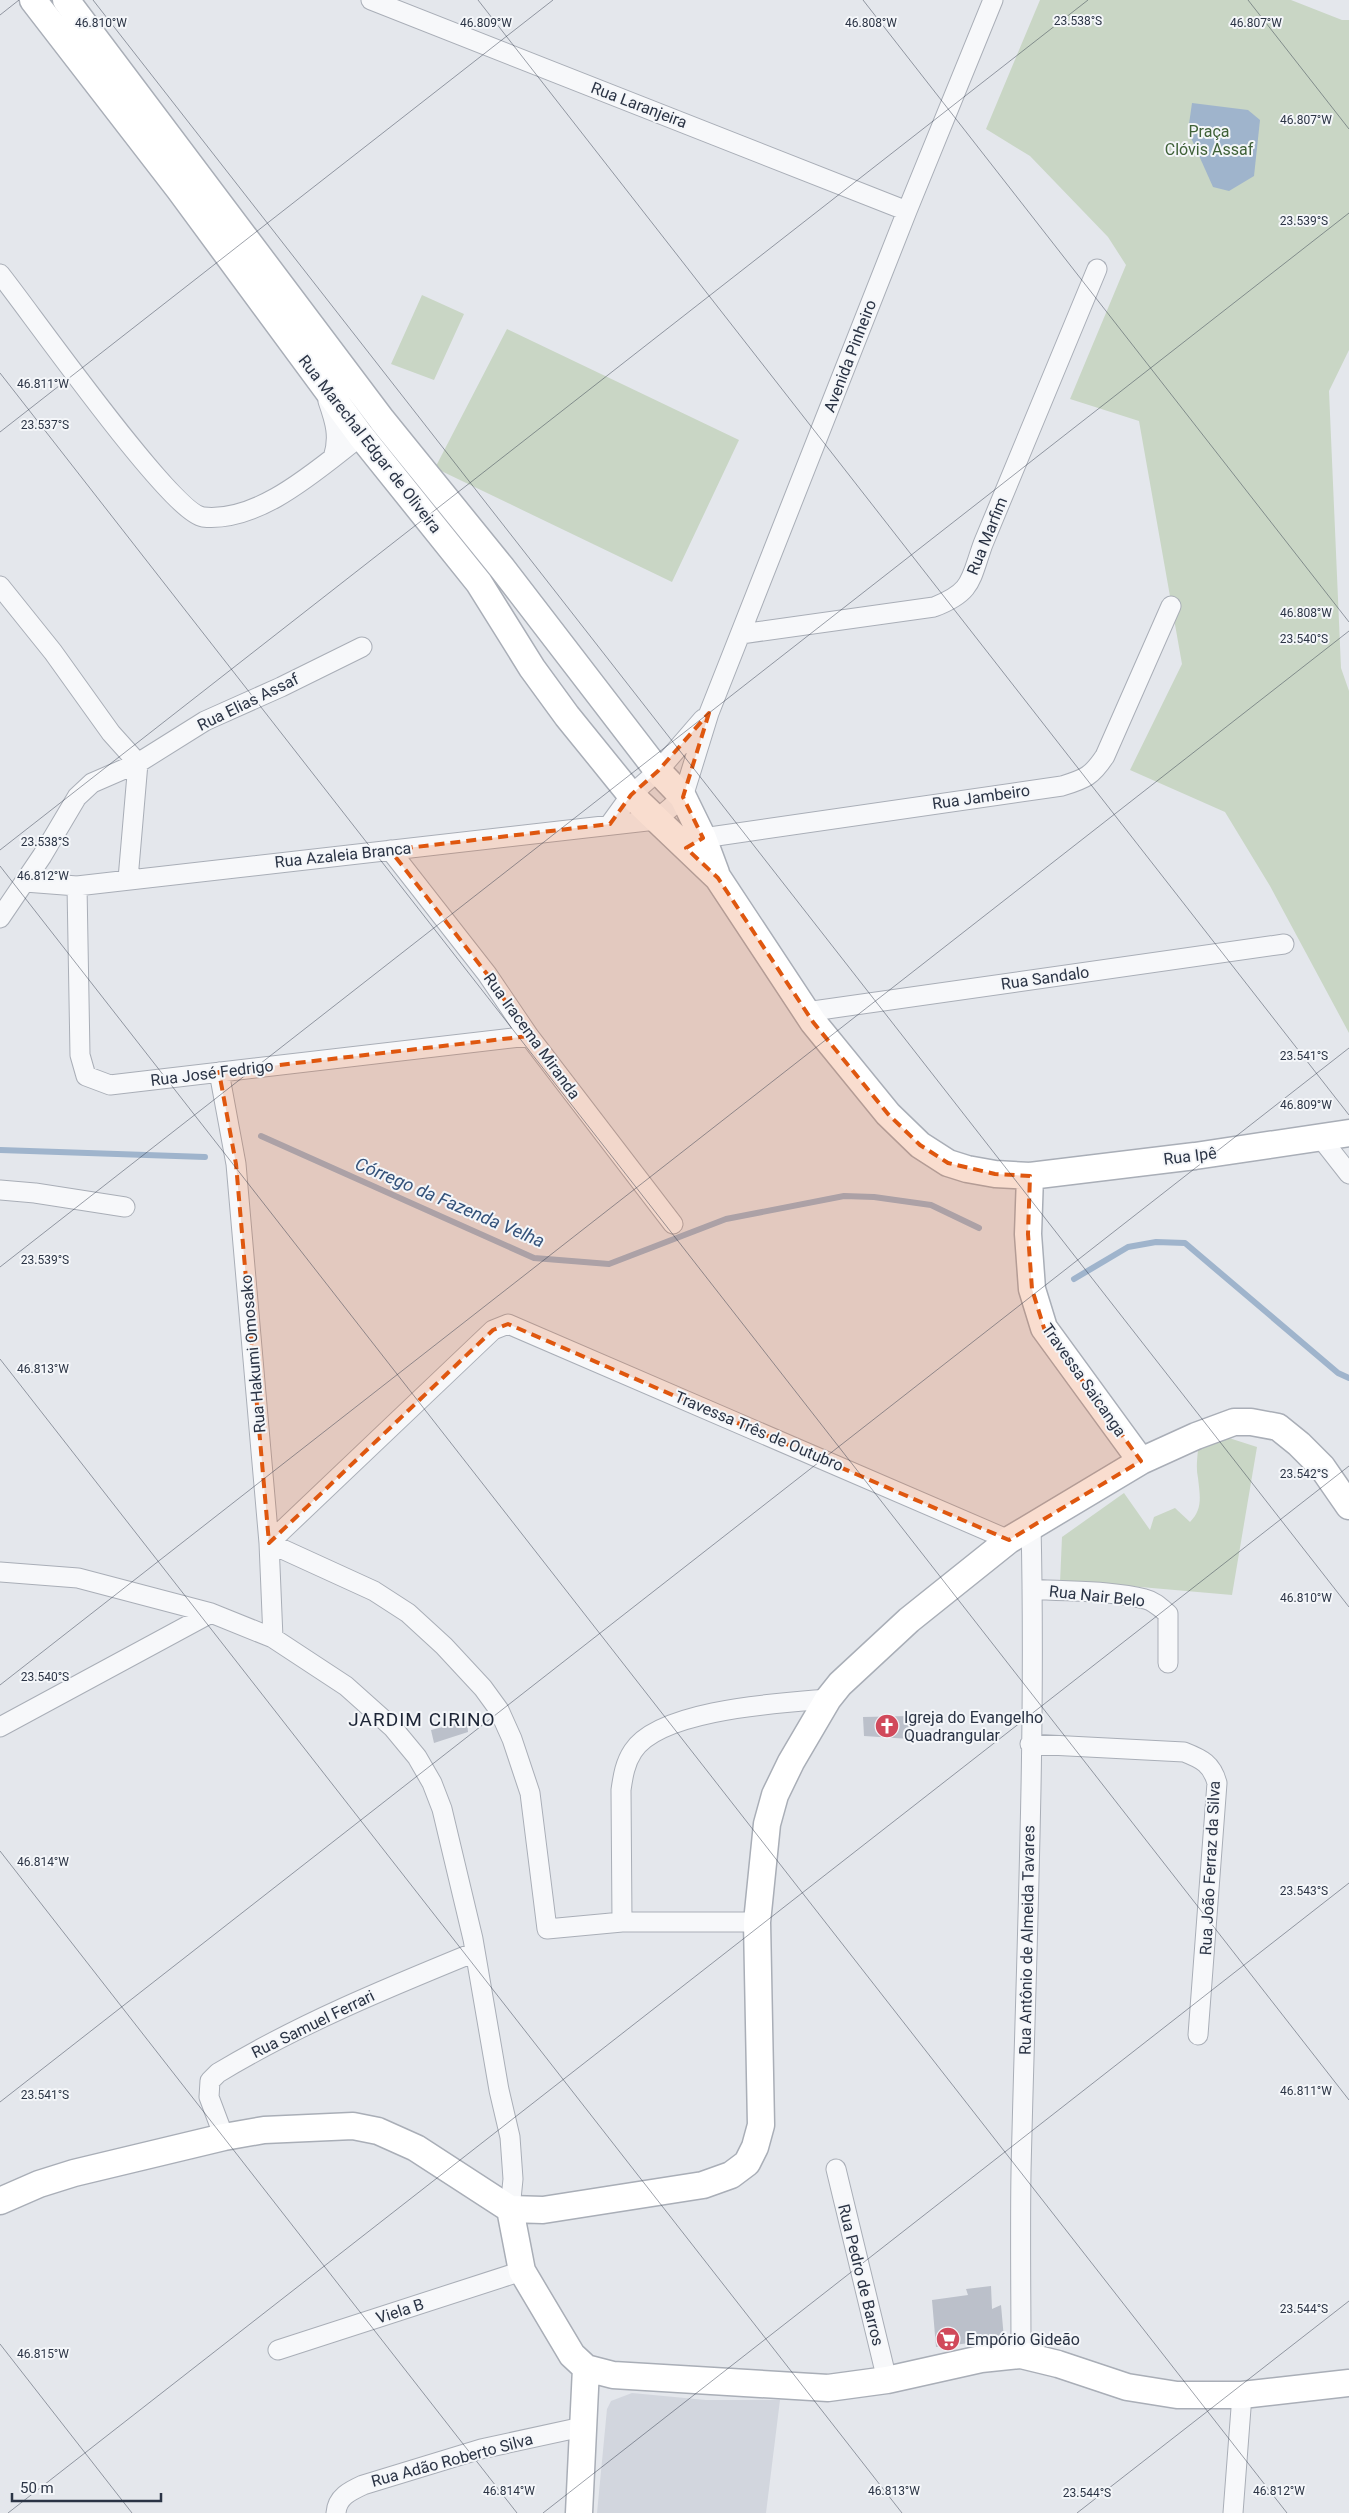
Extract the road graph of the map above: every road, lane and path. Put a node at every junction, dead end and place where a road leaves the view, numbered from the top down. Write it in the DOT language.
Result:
graph roads {
  1 [pos="33,0"];
  2 [pos="66,0"];
  3 [pos="372,0"];
  4 [pos="993,0"];
  5 [pos="907,211"];
  6 [pos="1098,270"];
  7 [pos="0,274"];
  8 [pos="323,385"];
  9 [pos="361,436"];
  10 [pos="333,458"];
  11 [pos="0,586"];
  12 [pos="1171,606"];
  13 [pos="741,634"];
  14 [pos="362,647"];
  15 [pos="708,713"];
  16 [pos="138,763"];
  17 [pos="658,771"];
  18 [pos="631,795"];
  19 [pos="683,797"];
  20 [pos="656,820"];
  21 [pos="610,824"];
  22 [pos="694,843"];
  23 [pos="390,850"];
  24 [pos="128,879"];
  25 [pos="25,882"];
  26 [pos="77,886"];
  27 [pos="0,918"];
  28 [pos="1284,944"];
  29 [pos="806,1012"];
  30 [pos="529,1036"];
  31 [pos="219,1072"];
  32 [pos="1349,1133"];
  33 [pos="1320,1138"];
  34 [pos="1349,1174"];
  35 [pos="1030,1176"];
  36 [pos="0,1190"];
  37 [pos="125,1206"];
  38 [pos="673,1224"];
  39 [pos="1141,1461"];
  40 [pos="1349,1506"];
  41 [pos="1030,1525"];
  42 [pos="1009,1540"];
  43 [pos="270,1543"];
  44 [pos="0,1572"];
  45 [pos="1032,1589"];
  46 [pos="211,1613"];
  47 [pos="273,1638"];
  48 [pos="1168,1663"];
  49 [pos="828,1699"];
  50 [pos="0,1727"];
  51 [pos="1030,1744"];
  52 [pos="622,1922"];
  53 [pos="757,1922"];
  54 [pos="475,1952"];
  55 [pos="1198,2035"];
  56 [pos="224,2137"];
  57 [pos="836,2169"];
  58 [pos="0,2201"];
  59 [pos="510,2209"];
  60 [pos="522,2272"];
  61 [pos="278,2350"];
  62 [pos="1021,2355"];
  63 [pos="586,2368"];
  64 [pos="887,2380"];
  65 [pos="1349,2383"];
  66 [pos="1242,2395"];
  67 [pos="582,2427"];
  68 [pos="336,2513"];
  69 [pos="579,2513"];
  70 [pos="1233,2513"];
  1 -- 8 [label="main road, Rua Marechal Edgar de Oliveira"];
  2 -- 17 [label="main road, Rua Marechal Edgar de Oliveira"];
  3 -- 5 [label="street, Rua Laranjeira"];
  4 -- 5 [label="street, Avenida Pinheiro"];
  5 -- 13 [label="street, Avenida Pinheiro"];
  6 -- 13 [label="street, Rua Marfim"];
  7 -- 10 [label="street"];
  8 -- 9 [label="main road, Rua Marechal Edgar de Oliveira"];
  8 -- 10 [label="street"];
  9 -- 10 [label="street"];
  9 -- 18 [label="main road, Rua Marechal Edgar de Oliveira"];
  11 -- 16 [label="street"];
  12 -- 22 [label="street, Rua Jambeiro"];
  13 -- 15 [label="street, Avenida Pinheiro"];
  14 -- 16 [label="street, Rua Elias Assaf"];
  15 -- 17 [label="street, Avenida Pinheiro"];
  15 -- 19 [label="street, Avenida Pinheiro"];
  16 -- 24 [label="street"];
  16 -- 25 [label="street, Rua Elias Assaf"];
  17 -- 18 [label="street, Avenida Pinheiro"];
  17 -- 19 [label="main road, Rua Marechal Edgar de Oliveira"];
  18 -- 20 [label="main road, Rua Marechal Edgar de Oliveira"];
  18 -- 21 [label="street"];
  19 -- 20 [label="street"];
  19 -- 22 [label="main road, Rua Marechal Edgar de Oliveira"];
  20 -- 21 [label="street, Rua Azaleia Branca"];
  20 -- 22 [label="main road, Rua Marechal Edgar de Oliveira"];
  21 -- 23 [label="street, Rua Azaleia Branca"];
  22 -- 29 [label="main road, Rua Marechal Edgar de Oliveira"];
  23 -- 24 [label="street, Rua Azaleia Branca"];
  23 -- 30 [label="street, Rua Iracema Miranda"];
  24 -- 26 [label="street, Rua Azaleia Branca"];
  25 -- 26 [label="street, Rua Azaleia Branca"];
  25 -- 27 [label="street, Rua Elias Assaf"];
  26 -- 31 [label="street, Rua José Fedrigo"];
  28 -- 29 [label="street, Rua Sandalo"];
  29 -- 35 [label="main road, Rua Marechal Edgar de Oliveira"];
  30 -- 31 [label="street, Rua José Fedrigo"];
  30 -- 38 [label="street, Rua Iracema Miranda"];
  31 -- 43 [label="street, Rua Hakumi Omosako"];
  32 -- 33 [label="main road, Rua Ipê"];
  33 -- 34 [label="street"];
  33 -- 35 [label="main road, Rua Ipê"];
  35 -- 39 [label="main road, Travessa Saicanga"];
  36 -- 37 [label="street"];
  39 -- 40 [label="main road"];
  39 -- 41 [label="main road"];
  41 -- 42 [label="main road"];
  41 -- 45 [label="street, Rua Antônio de Almeida Tavares"];
  42 -- 43 [label="street, Travessa Três de Outubro"];
  42 -- 49 [label="main road"];
  43 -- 47 [label="street, Rua Hakumi Omosako"];
  43 -- 52 [label="street"];
  44 -- 46 [label="street"];
  45 -- 48 [label="street, Rua Nair Belo"];
  45 -- 51 [label="street, Rua Antônio de Almeida Tavares"];
  46 -- 47 [label="street"];
  46 -- 50 [label="street"];
  47 -- 54 [label="street"];
  49 -- 52 [label="street"];
  49 -- 53 [label="main road"];
  51 -- 55 [label="street, Rua João Ferraz da Silva"];
  51 -- 62 [label="street, Rua Antônio de Almeida Tavares"];
  52 -- 53 [label="street"];
  53 -- 59 [label="main road"];
  54 -- 56 [label="street, Rua Samuel Ferrari"];
  54 -- 59 [label="street"];
  56 -- 58 [label="main road"];
  56 -- 59 [label="main road"];
  57 -- 64 [label="street, Rua Pedro de Barros"];
  59 -- 60 [label="main road"];
  60 -- 61 [label="street, Viela B"];
  60 -- 63 [label="main road"];
  62 -- 64 [label="main road"];
  62 -- 66 [label="main road"];
  63 -- 64 [label="main road"];
  63 -- 67 [label="main road"];
  65 -- 66 [label="main road"];
  66 -- 70 [label="street"];
  67 -- 68 [label="street, Rua Adão Roberto Silva"];
  67 -- 69 [label="main road"];
}
